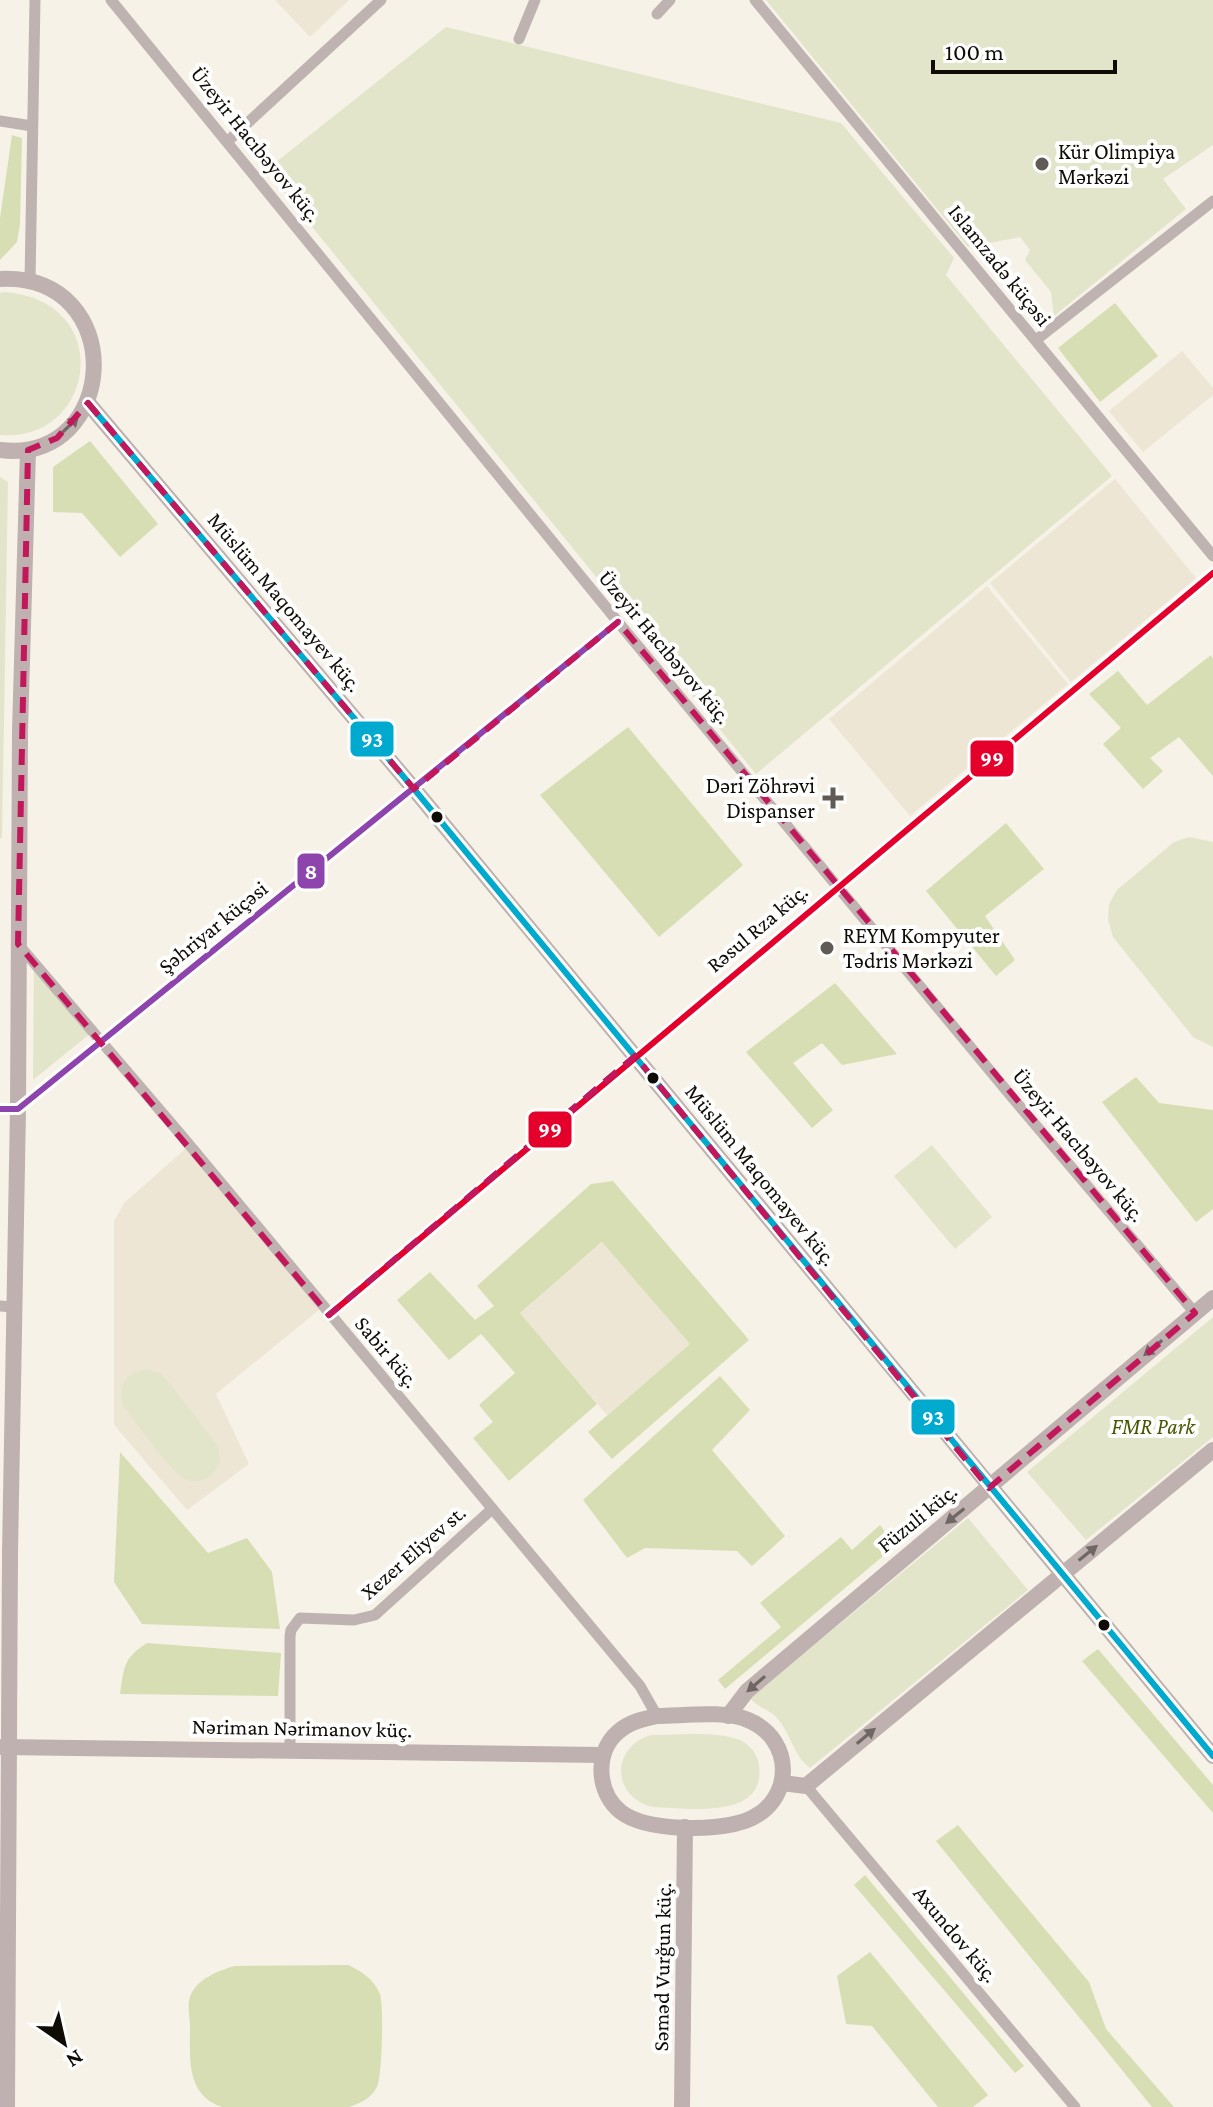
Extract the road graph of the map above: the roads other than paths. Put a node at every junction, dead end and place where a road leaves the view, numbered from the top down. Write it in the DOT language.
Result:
graph roads {
  1 [pos="35,0"];
  2 [pos="111,0"];
  3 [pos="381,0"];
  4 [pos="535,0"];
  5 [pos="670,0"];
  6 [pos="755,0"];
  7 [pos="657,14"];
  8 [pos="519,39"];
  9 [pos="0,121"];
  10 [pos="32,126"];
  11 [pos="228,141"];
  12 [pos="1213,201"];
  13 [pos="0,279"];
  14 [pos="30,281"];
  15 [pos="1036,340"];
  16 [pos="88,403"];
  17 [pos="0,450"];
  18 [pos="28,450"];
  19 [pos="1213,556"];
  20 [pos="1213,573"];
  21 [pos="618,622"];
  22 [pos="414,789"];
  23 [pos="837,886"];
  24 [pos="18,944"];
  25 [pos="101,1043"];
  26 [pos="635,1056"];
  27 [pos="0,1109"];
  28 [pos="18,1109"];
  29 [pos="1213,1298"];
  30 [pos="6,1307"];
  31 [pos="1195,1313"];
  32 [pos="329,1315"];
  33 [pos="1213,1450"];
  34 [pos="989,1488"];
  35 [pos="492,1509"];
  36 [pos="1061,1575"];
  37 [pos="657,1716"];
  38 [pos="728,1716"];
  39 [pos="5,1747"];
  40 [pos="290,1749"];
  41 [pos="603,1755"];
  42 [pos="1213,1756"];
  43 [pos="782,1783"];
  44 [pos="806,1786"];
  45 [pos="685,1827"];
  46 [pos="7,2107"];
  47 [pos="682,2107"];
  48 [pos="1075,2107"];
  1 -- 10 [label="street"];
  2 -- 11 [label="street, Üzeyir Hacıbəyov küç."];
  3 -- 11 [label="street"];
  4 -- 8 [label="street"];
  5 -- 7 [label="street"];
  6 -- 15 [label="street, Islamzadə küçəsi"];
  9 -- 10 [label="street"];
  10 -- 14 [label="street"];
  11 -- 21 [label="street, Üzeyir Hacıbəyov küç."];
  12 -- 15 [label="street"];
  13 -- 14 [label="main road"];
  14 -- 16 [label="main road"];
  15 -- 19 [label="street, Islamzadə küçəsi"];
  18 -- 16 [label="main road, one-way"];
  16 -- 22 [label="main road, Müslüm Maqomayev küç."];
  17 -- 18 [label="main road"];
  18 -- 24 [label="main road"];
  20 -- 23 [label="street, Rəsul Rza küç."];
  21 -- 22 [label="street, Şəhriyar küçəsi"];
  21 -- 23 [label="street, Üzeyir Hacıbəyov küç."];
  22 -- 25 [label="street, Şəhriyar küçəsi"];
  22 -- 26 [label="main road, Müslüm Maqomayev küç."];
  23 -- 26 [label="street, Rəsul Rza küç."];
  23 -- 31 [label="street, Üzeyir Hacıbəyov küç."];
  24 -- 25 [label="street, Sabir küç."];
  24 -- 28 [label="main road"];
  25 -- 28 [label="street, Şəhriyar küçəsi"];
  25 -- 32 [label="street, Sabir küç."];
  26 -- 32 [label="street, Rəsul Rza küç."];
  26 -- 34 [label="main road, Müslüm Maqomayev küç."];
  27 -- 28 [label="street"];
  28 -- 30 [label="main road"];
  29 -- 31 [label="main road, Füzuli küç."];
  30 -- 39 [label="main road"];
  31 -- 34 [label="main road, Füzuli küç., one-way"];
  32 -- 35 [label="street, Sabir küç."];
  36 -- 33 [label="main road, one-way"];
  34 -- 36 [label="main road, Müslüm Maqomayev küç."];
  34 -- 38 [label="main road, Füzuli küç., one-way"];
  35 -- 37 [label="street, Sabir küç."];
  35 -- 40 [label="street, Xezer Eliyev st."];
  36 -- 42 [label="main road, Müslüm Maqomayev küç."];
  44 -- 36 [label="main road, one-way"];
  37 -- 38 [label="main road"];
  37 -- 41 [label="main road"];
  38 -- 43 [label="main road"];
  39 -- 40 [label="main road, Nəriman Nərimanov küç."];
  39 -- 46 [label="main road"];
  40 -- 41 [label="main road, Nəriman Nərimanov küç."];
  41 -- 45 [label="main road"];
  43 -- 44 [label="main road"];
  43 -- 45 [label="main road"];
  44 -- 48 [label="street, Axundov küç."];
  45 -- 47 [label="main road, Səməd Vurğun küç."];
}
